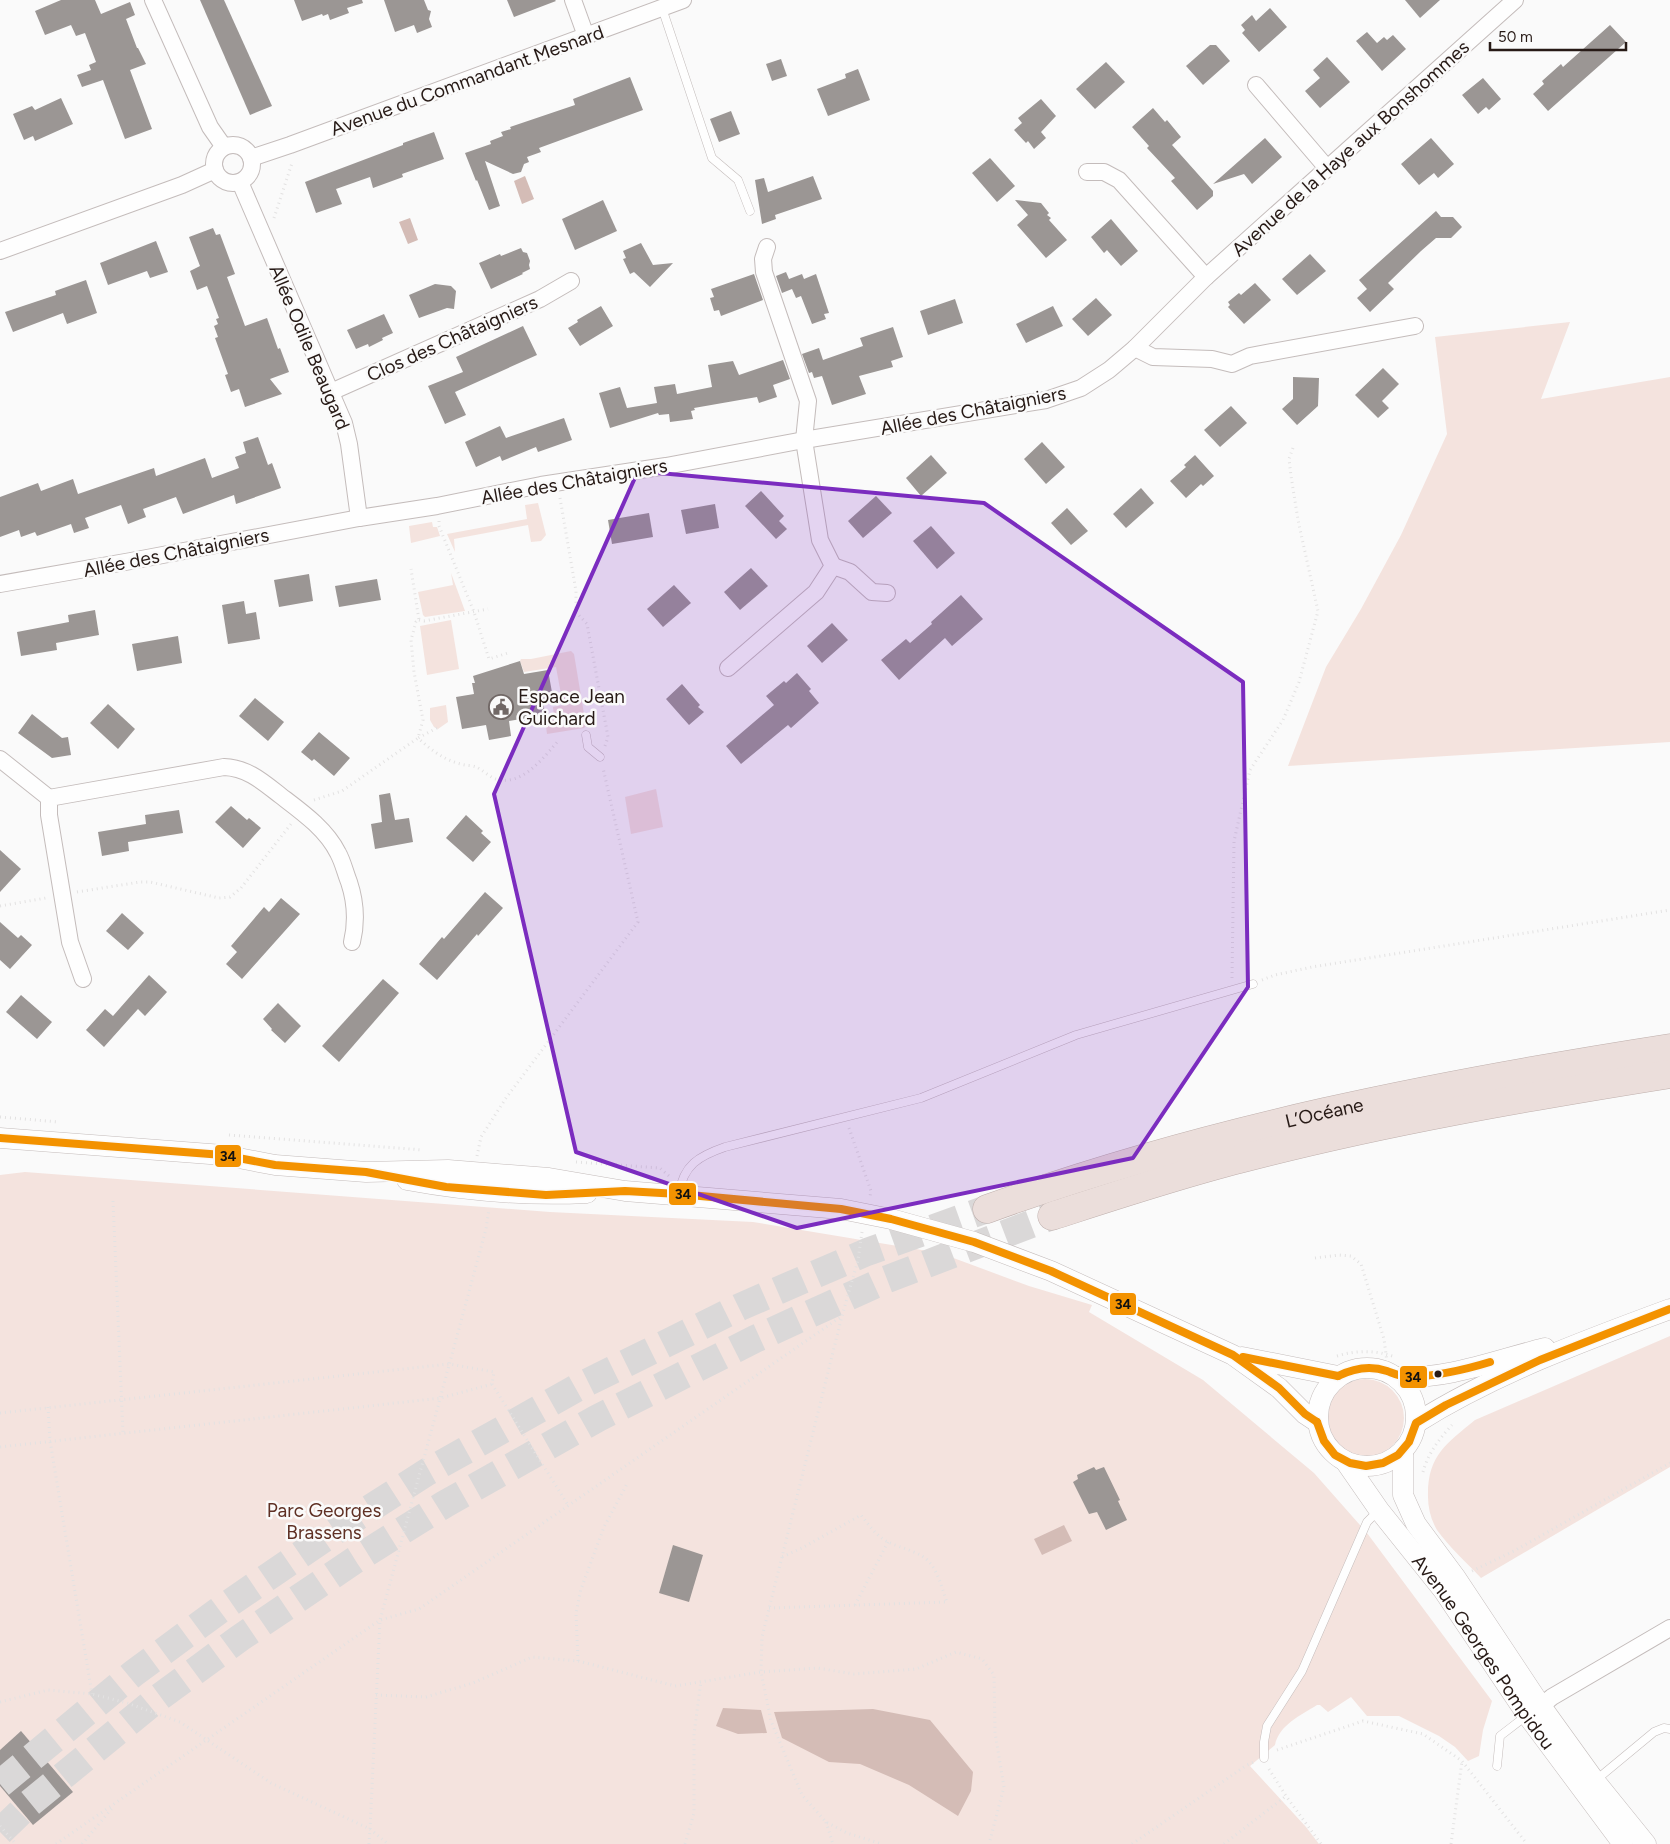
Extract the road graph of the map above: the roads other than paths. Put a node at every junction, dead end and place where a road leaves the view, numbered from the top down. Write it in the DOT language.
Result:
graph roads {
  1 [pos="153,0"];
  2 [pos="573,0"];
  3 [pos="683,0"];
  4 [pos="1515,0"];
  5 [pos="662,8"];
  6 [pos="586,36"];
  7 [pos="1256,86"];
  8 [pos="224,147"];
  9 [pos="251,158"];
  10 [pos="1327,168"];
  11 [pos="215,170"];
  12 [pos="1087,172"];
  13 [pos="240,182"];
  14 [pos="750,211"];
  15 [pos="766,247"];
  16 [pos="0,251"];
  17 [pos="1206,277"];
  18 [pos="571,281"];
  19 [pos="1415,326"];
  20 [pos="1136,348"];
  21 [pos="331,392"];
  22 [pos="804,440"];
  23 [pos="359,518"];
  24 [pos="833,566"];
  25 [pos="0,584"];
  26 [pos="887,593"];
  27 [pos="728,668"];
  28 [pos="586,735"];
  29 [pos="600,757"];
  30 [pos="0,759"];
  31 [pos="49,798"];
  32 [pos="352,942"];
  33 [pos="83,979"];
  34 [pos="1253,984"];
  35 [pos="1670,1048"];
  36 [pos="1670,1074"];
  37 [pos="0,1138"];
  38 [pos="679,1194"];
  39 [pos="987,1209"];
  40 [pos="1052,1216"];
  41 [pos="1670,1309"];
  42 [pos="1597,1336"];
  43 [pos="1232,1355"];
  44 [pos="1393,1375"];
  45 [pos="1338,1376"];
  46 [pos="1317,1422"];
  47 [pos="1416,1423"];
  48 [pos="1402,1450"];
  49 [pos="1345,1461"];
  50 [pos="1379,1510"];
  51 [pos="1670,1628"];
  52 [pos="1534,1711"];
  53 [pos="1670,1729"];
  54 [pos="1264,1758"];
  55 [pos="1497,1766"];
  56 [pos="1588,1786"];
  57 [pos="1623,1844"];
  58 [pos="1646,1844"];
  1 -- 8 [label="street"];
  2 -- 6 [label="street"];
  3 -- 5 [label="street, Avenue du Commandant Mesnard"];
  4 -- 10 [label="street, Avenue de la Haye aux Bonshommes"];
  5 -- 6 [label="street, Avenue du Commandant Mesnard"];
  5 -- 14 [label="lane"];
  6 -- 9 [label="street, Avenue du Commandant Mesnard"];
  7 -- 10 [label="street"];
  8 -- 9 [label="street"];
  8 -- 11 [label="street"];
  9 -- 13 [label="street"];
  10 -- 17 [label="street, Avenue de la Haye aux Bonshommes"];
  11 -- 13 [label="street"];
  11 -- 16 [label="street"];
  12 -- 17 [label="street"];
  13 -- 21 [label="street, Allée Odile Beaugard"];
  15 -- 22 [label="street"];
  17 -- 20 [label="street, Avenue de la Haye aux Bonshommes"];
  18 -- 21 [label="street, Clos des Châtaigniers"];
  19 -- 20 [label="street"];
  20 -- 22 [label="street, Allée des Châtaigniers"];
  21 -- 23 [label="street, Allée Odile Beaugard"];
  22 -- 23 [label="street, Allée des Châtaigniers"];
  22 -- 24 [label="street"];
  23 -- 25 [label="street, Allée des Châtaigniers"];
  24 -- 26 [label="street"];
  24 -- 27 [label="street"];
  28 -- 29 [label="lane"];
  30 -- 31 [label="street"];
  31 -- 32 [label="street"];
  31 -- 33 [label="street"];
  34 -- 38 [label="lane"];
  35 -- 39 [label="highway, L’Océane"];
  36 -- 40 [label="highway, L’Océane"];
  37 -- 38 [label="street"];
  38 -- 43 [label="street"];
  41 -- 42 [label="street"];
  42 -- 44 [label="street"];
  42 -- 47 [label="street"];
  43 -- 45 [label="street"];
  43 -- 46 [label="street"];
  44 -- 45 [label="street"];
  44 -- 47 [label="street"];
  45 -- 46 [label="street"];
  46 -- 49 [label="street"];
  47 -- 48 [label="street"];
  48 -- 49 [label="street"];
  48 -- 52 [label="street, Avenue Georges Pompidou"];
  49 -- 50 [label="street, Avenue Georges Pompidou"];
  50 -- 52 [label="street, Avenue Georges Pompidou"];
  50 -- 54 [label="lane"];
  51 -- 52 [label="street"];
  52 -- 55 [label="lane"];
  52 -- 56 [label="street, Avenue Georges Pompidou"];
  53 -- 56 [label="lane"];
  56 -- 57 [label="street, Avenue Georges Pompidou"];
  56 -- 58 [label="street, Avenue Georges Pompidou"];
}
